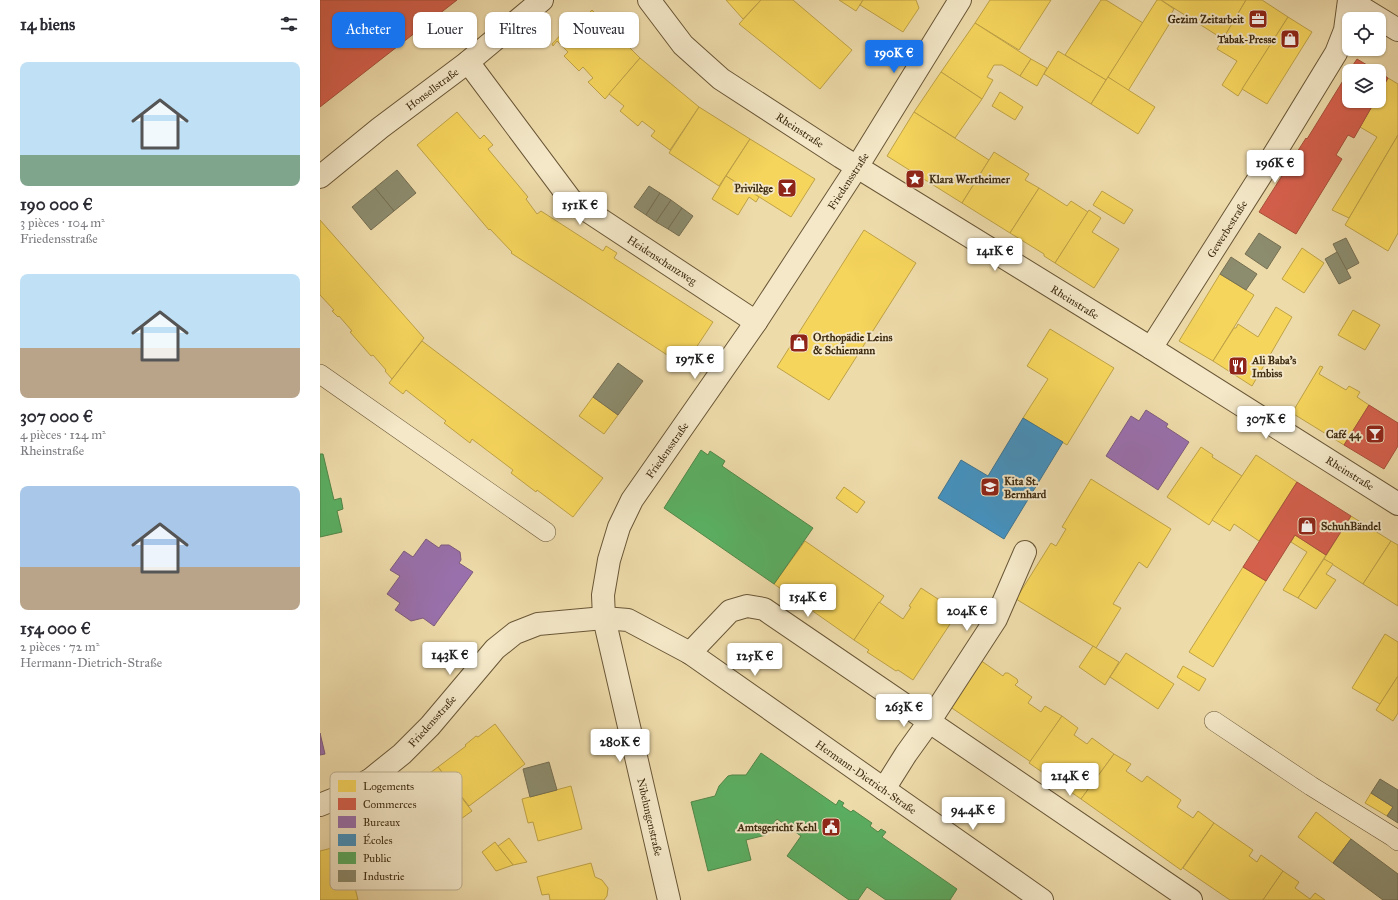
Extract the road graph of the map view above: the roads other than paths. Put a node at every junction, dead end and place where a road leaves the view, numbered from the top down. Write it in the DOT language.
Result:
graph roads {
  1 [pos="542,0"];
  2 [pos="649,0"];
  3 [pos="960,0"];
  4 [pos="1349,0"];
  5 [pos="1398,30"];
  6 [pos="468,62"];
  7 [pos="857,167"];
  8 [pos="320,177"];
  9 [pos="756,322"];
  10 [pos="1150,348"];
  11 [pos="320,374"];
  12 [pos="1398,504"];
  13 [pos="546,532"];
  14 [pos="1025,552"];
  15 [pos="604,618"];
  16 [pos="690,653"];
  17 [pos="1214,721"];
  18 [pos="929,722"];
  19 [pos="380,772"];
  20 [pos="884,789"];
  21 [pos="330,800"];
  22 [pos="320,804"];
  23 [pos="1398,841"];
  24 [pos="669,900"];
  25 [pos="1042,900"];
  26 [pos="1192,900"];
  1 -- 6 [label="street, Honsellstraße"];
  2 -- 7 [label="street, Rheinstraße"];
  3 -- 7 [label="street, Friedensstraße"];
  4 -- 5 [label="street"];
  4 -- 10 [label="street, Gewerbestraße"];
  6 -- 8 [label="street, Honsellstraße"];
  6 -- 9 [label="street, Heidenschanzweg"];
  7 -- 9 [label="street, Friedensstraße"];
  7 -- 10 [label="street, Rheinstraße"];
  9 -- 15 [label="street, Friedensstraße"];
  10 -- 12 [label="street, Rheinstraße"];
  11 -- 13 [label="lane"];
  14 -- 18 [label="street"];
  15 -- 16 [label="street, Hermann-Dietrich-Straße"];
  15 -- 19 [label="street, Friedensstraße"];
  15 -- 24 [label="street, Nibelungenstraße"];
  16 -- 18 [label="street"];
  16 -- 20 [label="street, Hermann-Dietrich-Straße"];
  17 -- 23 [label="lane"];
  18 -- 20 [label="street"];
  18 -- 26 [label="street"];
  20 -- 25 [label="street, Hermann-Dietrich-Straße"];
  21 -- 22 [label="street, Friedensstraße"];
}
